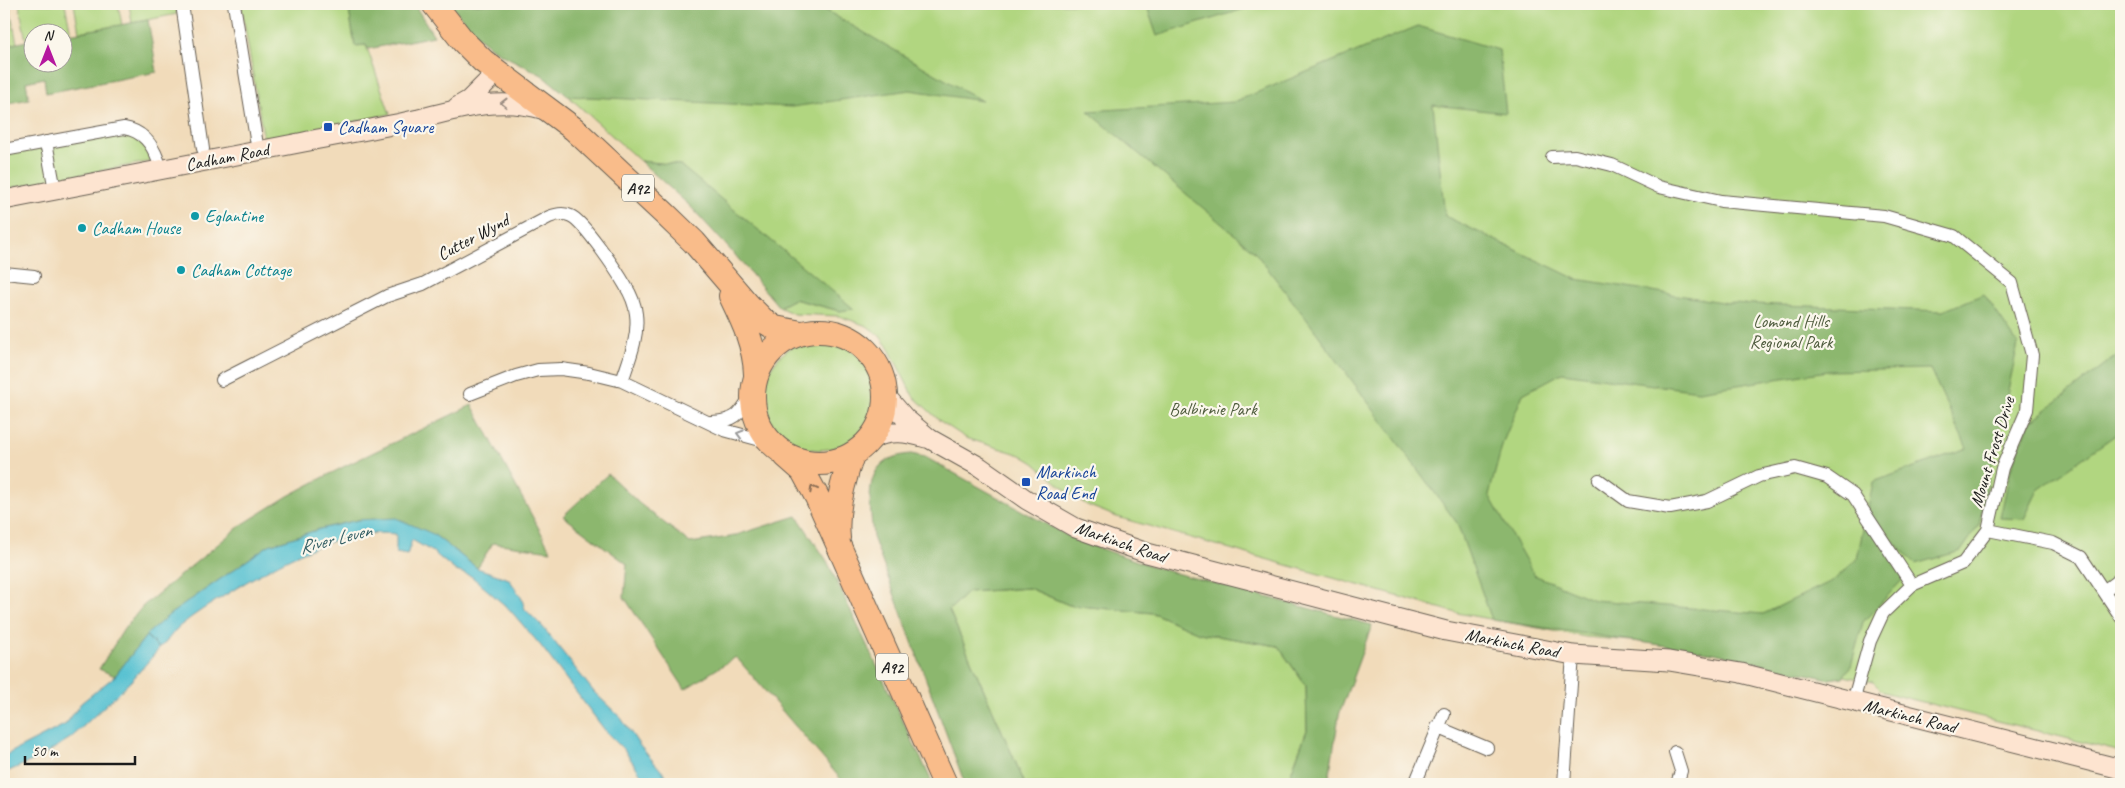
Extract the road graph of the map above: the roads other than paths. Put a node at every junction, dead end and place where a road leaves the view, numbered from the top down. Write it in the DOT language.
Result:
graph roads {
  1 [pos="182,4"];
  2 [pos="234,4"];
  3 [pos="434,4"];
  4 [pos="497,72"];
  5 [pos="449,110"];
  6 [pos="551,113"];
  7 [pos="46,142"];
  8 [pos="203,149"];
  9 [pos="4,150"];
  10 [pos="258,151"];
  11 [pos="1552,157"];
  12 [pos="158,160"];
  13 [pos="55,190"];
  14 [pos="4,200"];
  15 [pos="718,271"];
  16 [pos="4,273"];
  17 [pos="34,276"];
  18 [pos="801,333"];
  19 [pos="222,380"];
  20 [pos="622,381"];
  21 [pos="754,383"];
  22 [pos="470,394"];
  23 [pos="886,396"];
  24 [pos="708,422"];
  25 [pos="871,439"];
  26 [pos="930,439"];
  27 [pos="775,447"];
  28 [pos="852,454"];
  29 [pos="1599,480"];
  30 [pos="1988,530"];
  31 [pos="839,550"];
  32 [pos="2121,578"];
  33 [pos="1912,585"];
  34 [pos="2105,590"];
  35 [pos="2121,617"];
  36 [pos="1573,655"];
  37 [pos="1853,702"];
  38 [pos="1444,714"];
  39 [pos="1438,727"];
  40 [pos="1487,748"];
  41 [pos="1675,752"];
  42 [pos="2121,769"];
  43 [pos="945,784"];
  44 [pos="1415,784"];
  45 [pos="1564,784"];
  46 [pos="1677,784"];
  1 -- 8 [label="street"];
  2 -- 10 [label="street"];
  3 -- 4 [label="highway, A92"];
  4 -- 5 [label="main road, Cadham Road"];
  4 -- 6 [label="highway, A92"];
  6 -- 5 [label="main road, Cadham Road, one-way"];
  5 -- 10 [label="main road, Cadham Road"];
  6 -- 15 [label="highway, A92"];
  7 -- 9 [label="street"];
  7 -- 12 [label="street"];
  7 -- 13 [label="street"];
  10 -- 13 [label="main road, Cadham Road"];
  11 -- 30 [label="street, Mount Frost Drive"];
  13 -- 14 [label="main road, Cadham Road"];
  15 -- 18 [label="highway, A92"];
  15 -- 21 [label="highway, A92"];
  16 -- 17 [label="street"];
  18 -- 21 [label="highway, A92"];
  18 -- 23 [label="highway, A92"];
  19 -- 20 [label="street, Cutter Wynd"];
  20 -- 22 [label="street"];
  20 -- 24 [label="street"];
  21 -- 24 [label="street"];
  21 -- 27 [label="highway, A92"];
  23 -- 25 [label="highway, A92"];
  23 -- 26 [label="main road, Markinch Road"];
  27 -- 24 [label="street, one-way"];
  25 -- 26 [label="main road, Markinch Road"];
  25 -- 28 [label="highway, A92"];
  26 -- 36 [label="main road, Markinch Road"];
  27 -- 28 [label="highway, A92"];
  31 -- 27 [label="highway, A92, one-way"];
  28 -- 31 [label="highway, A92"];
  29 -- 33 [label="street"];
  30 -- 33 [label="street, Mount Frost Drive"];
  30 -- 34 [label="street"];
  31 -- 43 [label="highway, A92"];
  32 -- 34 [label="street"];
  33 -- 37 [label="street, Mount Frost Drive"];
  34 -- 35 [label="street"];
  36 -- 37 [label="main road, Markinch Road"];
  36 -- 45 [label="street"];
  37 -- 42 [label="main road, Markinch Road"];
  38 -- 39 [label="street"];
  39 -- 40 [label="street"];
  39 -- 44 [label="street"];
  41 -- 46 [label="street"];
}
